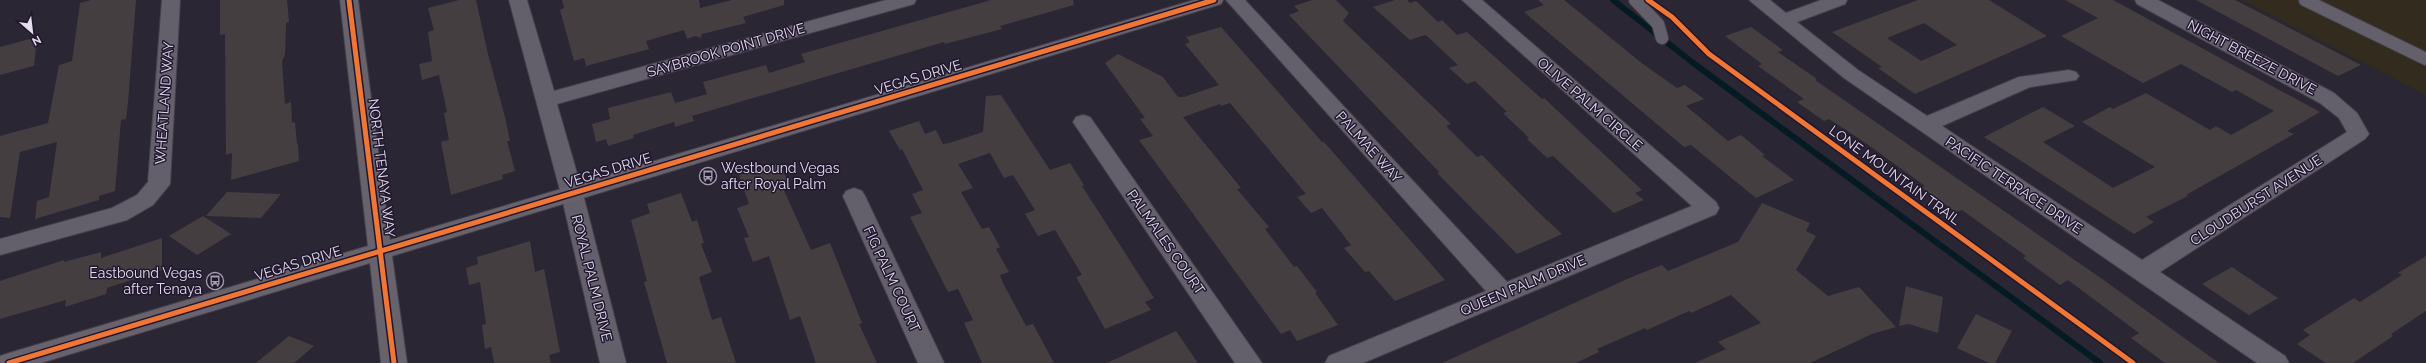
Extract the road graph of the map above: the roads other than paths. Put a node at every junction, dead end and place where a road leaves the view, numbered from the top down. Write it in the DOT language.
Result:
graph roads {
  1 [pos="171,0"];
  2 [pos="349,0"];
  3 [pos="518,0"];
  4 [pos="907,0"];
  5 [pos="1214,0"];
  6 [pos="1235,0"];
  7 [pos="1471,0"];
  8 [pos="1635,0"];
  9 [pos="1758,0"];
  10 [pos="1838,0"];
  11 [pos="2144,0"];
  12 [pos="2305,0"];
  13 [pos="1784,20"];
  14 [pos="1662,38"];
  15 [pos="2426,59"];
  16 [pos="2069,76"];
  17 [pos="546,100"];
  18 [pos="1083,122"];
  19 [pos="2354,122"];
  20 [pos="1925,125"];
  21 [pos="572,194"];
  22 [pos="854,196"];
  23 [pos="1708,208"];
  24 [pos="0,247"];
  25 [pos="380,251"];
  26 [pos="2142,272"];
  27 [pos="1503,294"];
  28 [pos="9,363"];
  29 [pos="394,363"];
  30 [pos="613,363"];
  31 [pos="931,363"];
  32 [pos="1249,363"];
  33 [pos="1338,363"];
  34 [pos="2276,363"];
  1 -- 24 [label="street, WHEATLAND WAY"];
  2 -- 25 [label="main road, NORTH TENAYA WAY"];
  3 -- 17 [label="street, ROYAL PALM DRIVE"];
  4 -- 17 [label="street, SAYBROOK POINT DRIVE"];
  5 -- 21 [label="main road, VEGAS DRIVE"];
  6 -- 27 [label="street, PALMAE WAY"];
  7 -- 23 [label="street, OLIVE PALM CIRCLE"];
  8 -- 14 [label="lane"];
  9 -- 13 [label="street, PACIFIC TERRACE DRIVE"];
  10 -- 13 [label="street"];
  11 -- 19 [label="street, NIGHT BREEZE DRIVE"];
  12 -- 15 [label="lane"];
  13 -- 20 [label="street, PACIFIC TERRACE DRIVE"];
  16 -- 20 [label="street"];
  17 -- 21 [label="street, ROYAL PALM DRIVE"];
  18 -- 32 [label="street, PALMALES COURT"];
  19 -- 26 [label="street, CLOUDBURST AVENUE"];
  20 -- 26 [label="street, PACIFIC TERRACE DRIVE"];
  21 -- 25 [label="main road, VEGAS DRIVE"];
  21 -- 30 [label="street, ROYAL PALM DRIVE"];
  22 -- 31 [label="street, FIG PALM COURT"];
  23 -- 27 [label="street, QUEEN PALM DRIVE"];
  25 -- 28 [label="main road, VEGAS DRIVE"];
  25 -- 29 [label="main road, NORTH TENAYA WAY"];
  26 -- 34 [label="street, PACIFIC TERRACE DRIVE"];
  27 -- 33 [label="street, QUEEN PALM DRIVE"];
}
